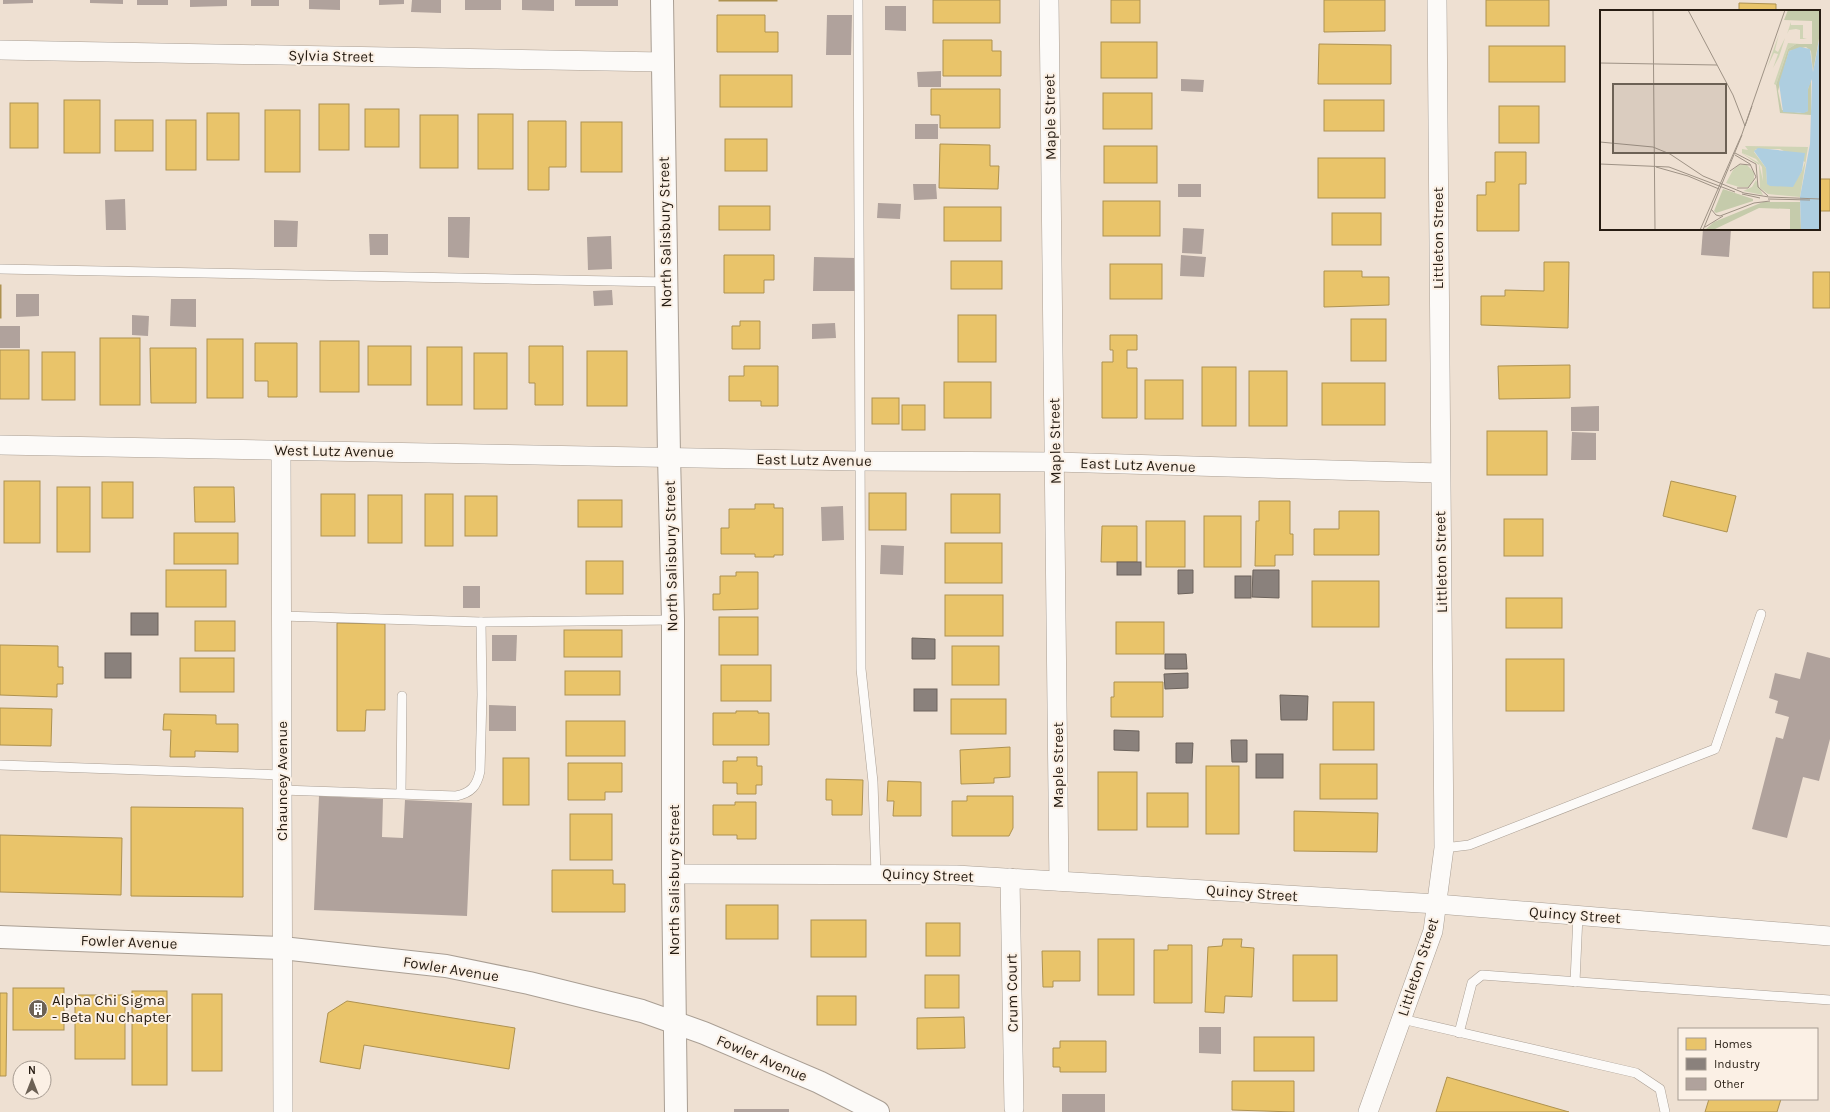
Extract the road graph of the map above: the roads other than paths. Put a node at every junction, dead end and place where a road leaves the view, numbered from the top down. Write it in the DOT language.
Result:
graph roads {
  1 [pos="662,0"];
  2 [pos="858,0"];
  3 [pos="1049,0"];
  4 [pos="1437,0"];
  5 [pos="0,50"];
  6 [pos="663,62"];
  7 [pos="0,269"];
  8 [pos="666,282"];
  9 [pos="0,445"];
  10 [pos="280,450"];
  11 [pos="669,456"];
  12 [pos="860,461"];
  13 [pos="1056,462"];
  14 [pos="1440,473"];
  15 [pos="1761,614"];
  16 [pos="281,616"];
  17 [pos="674,620"];
  18 [pos="481,622"];
  19 [pos="402,696"];
  20 [pos="0,765"];
  21 [pos="282,782"];
  22 [pos="401,793"];
  23 [pos="1444,848"];
  24 [pos="673,874"];
  25 [pos="876,874"];
  26 [pos="1010,878"];
  27 [pos="1059,881"];
  28 [pos="1437,904"];
  29 [pos="1578,915"];
  30 [pos="1830,936"];
  31 [pos="0,937"];
  32 [pos="282,948"];
  33 [pos="1575,982"];
  34 [pos="1830,1000"];
  35 [pos="1402,1019"];
  36 [pos="676,1024"];
  37 [pos="1459,1033"];
  38 [pos="1014,1108"];
  39 [pos="283,1112"];
  40 [pos="676,1112"];
  41 [pos="878,1112"];
  42 [pos="1368,1112"];
  43 [pos="1665,1112"];
  1 -- 6 [label="street, North Salisbury Street"];
  2 -- 12 [label="lane"];
  3 -- 13 [label="street, Maple Street"];
  4 -- 14 [label="street, Littleton Street"];
  5 -- 6 [label="street, Sylvia Street"];
  6 -- 8 [label="street, North Salisbury Street"];
  7 -- 8 [label="lane"];
  8 -- 11 [label="street, North Salisbury Street"];
  9 -- 10 [label="street, West Lutz Avenue"];
  10 -- 11 [label="street, West Lutz Avenue"];
  10 -- 16 [label="street, Chauncey Avenue"];
  11 -- 12 [label="street, East Lutz Avenue"];
  11 -- 17 [label="street, North Salisbury Street"];
  12 -- 13 [label="street, East Lutz Avenue"];
  12 -- 25 [label="lane"];
  13 -- 14 [label="street, East Lutz Avenue"];
  13 -- 27 [label="street, Maple Street"];
  14 -- 23 [label="street, Littleton Street"];
  15 -- 23 [label="lane"];
  16 -- 18 [label="lane"];
  16 -- 21 [label="street, Chauncey Avenue"];
  17 -- 18 [label="lane"];
  17 -- 24 [label="street, North Salisbury Street"];
  18 -- 22 [label="lane"];
  19 -- 22 [label="lane"];
  20 -- 21 [label="lane"];
  21 -- 22 [label="lane"];
  21 -- 32 [label="street, Chauncey Avenue"];
  23 -- 28 [label="street, Littleton Street"];
  24 -- 25 [label="street, Quincy Street"];
  24 -- 36 [label="street, North Salisbury Street"];
  25 -- 26 [label="street, Quincy Street"];
  26 -- 27 [label="street, Quincy Street"];
  26 -- 38 [label="street, Crum Court"];
  27 -- 28 [label="street, Quincy Street"];
  28 -- 29 [label="street, Quincy Street"];
  28 -- 35 [label="street, Littleton Street"];
  29 -- 30 [label="street, Quincy Street"];
  29 -- 33 [label="lane"];
  31 -- 32 [label="street, Fowler Avenue"];
  32 -- 36 [label="street, Fowler Avenue"];
  32 -- 39 [label="street, Chauncey Avenue"];
  33 -- 34 [label="lane"];
  33 -- 37 [label="lane"];
  35 -- 37 [label="lane"];
  35 -- 42 [label="street, Littleton Street"];
  36 -- 40 [label="street, North Salisbury Street"];
  36 -- 41 [label="street, Fowler Avenue"];
  37 -- 43 [label="lane"];
}
